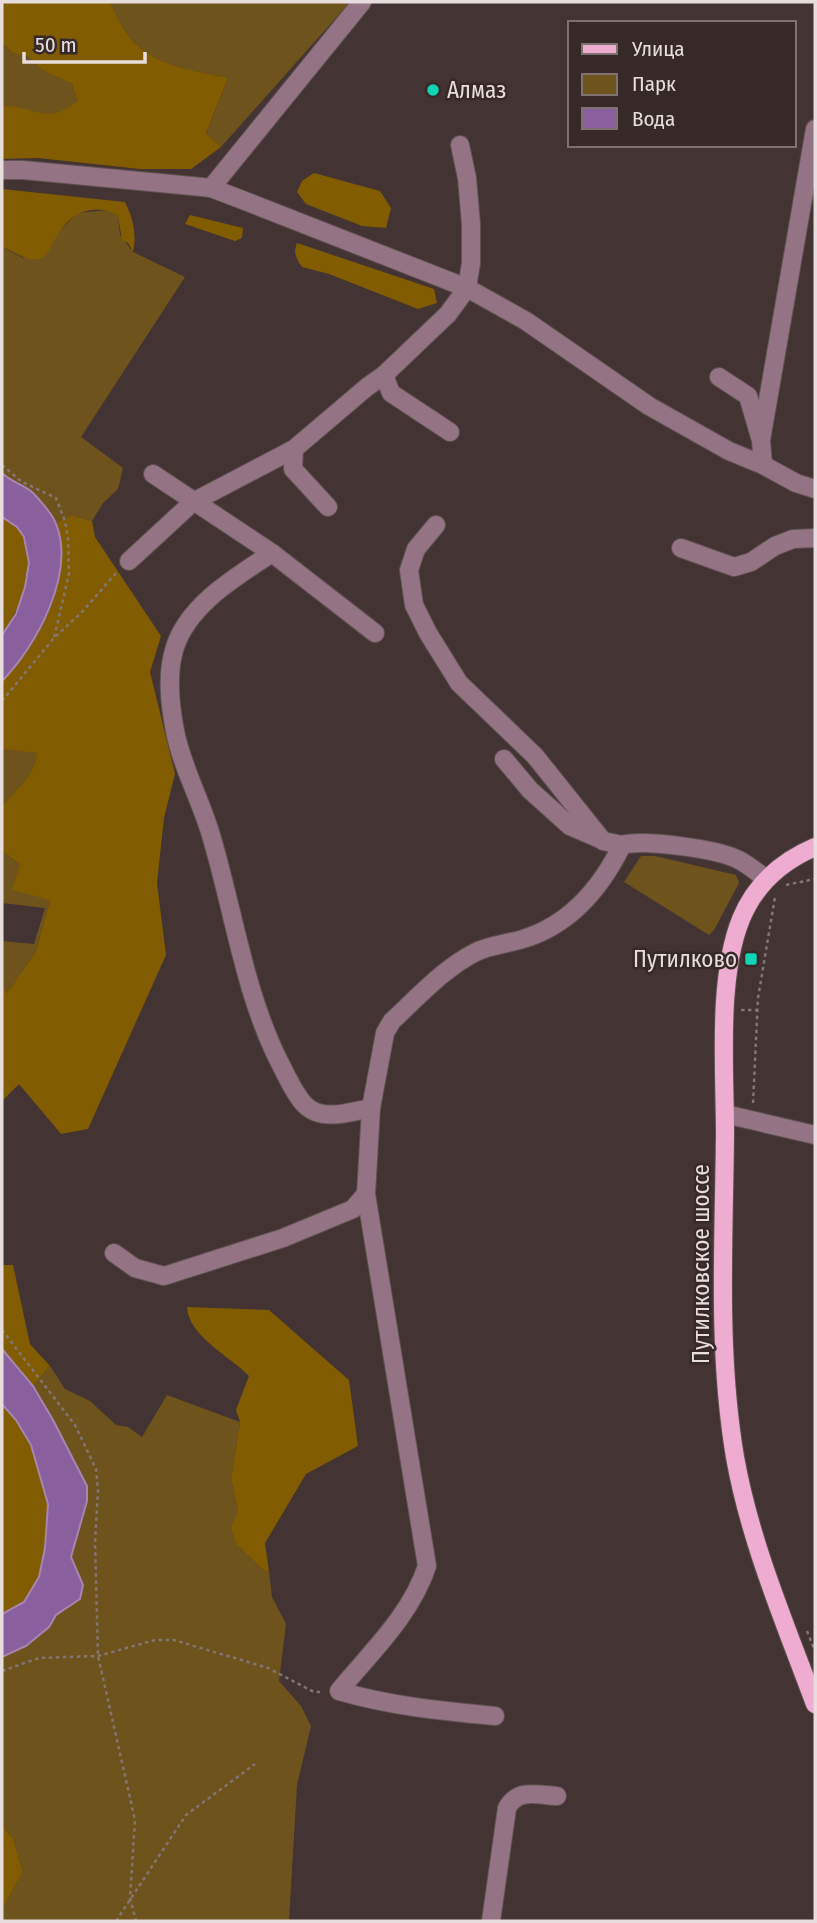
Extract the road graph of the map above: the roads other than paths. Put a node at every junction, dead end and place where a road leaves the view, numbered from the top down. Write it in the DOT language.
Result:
graph roads {
  1 [pos="362,2"];
  2 [pos="815,129"];
  3 [pos="460,145"];
  4 [pos="2,170"];
  5 [pos="211,188"];
  6 [pos="467,289"];
  7 [pos="384,375"];
  8 [pos="719,377"];
  9 [pos="450,432"];
  10 [pos="761,440"];
  11 [pos="294,449"];
  12 [pos="763,465"];
  13 [pos="153,474"];
  14 [pos="815,489"];
  15 [pos="193,502"];
  16 [pos="328,507"];
  17 [pos="436,525"];
  18 [pos="815,538"];
  19 [pos="681,548"];
  20 [pos="272,552"];
  21 [pos="129,561"];
  22 [pos="376,633"];
  23 [pos="504,759"];
  24 [pos="603,841"];
  25 [pos="622,845"];
  26 [pos="815,847"];
  27 [pos="771,886"];
  28 [pos="371,1108"];
  29 [pos="725,1114"];
  30 [pos="815,1135"];
  31 [pos="366,1194"];
  32 [pos="114,1253"];
  33 [pos="815,1704"];
  34 [pos="495,1716"];
  35 [pos="557,1796"];
  36 [pos="491,1921"];
  1 -- 5 [label="street"];
  2 -- 10 [label="street"];
  3 -- 6 [label="street"];
  4 -- 5 [label="street"];
  5 -- 6 [label="street"];
  6 -- 7 [label="street"];
  6 -- 12 [label="street"];
  7 -- 9 [label="street"];
  7 -- 11 [label="street"];
  8 -- 10 [label="street"];
  10 -- 12 [label="street"];
  11 -- 15 [label="street"];
  11 -- 16 [label="street"];
  12 -- 14 [label="street"];
  13 -- 15 [label="street"];
  15 -- 20 [label="street"];
  15 -- 21 [label="street"];
  17 -- 24 [label="street"];
  18 -- 19 [label="street"];
  20 -- 22 [label="street"];
  20 -- 28 [label="street"];
  23 -- 24 [label="street"];
  24 -- 25 [label="street"];
  25 -- 27 [label="street"];
  25 -- 28 [label="street"];
  26 -- 27 [label="main road, Путилковское шоссе"];
  27 -- 29 [label="main road, Путилковское шоссе"];
  28 -- 31 [label="street"];
  29 -- 30 [label="street"];
  29 -- 33 [label="main road, Путилковское шоссе"];
  31 -- 32 [label="street"];
  31 -- 34 [label="street"];
  35 -- 36 [label="street"];
}
